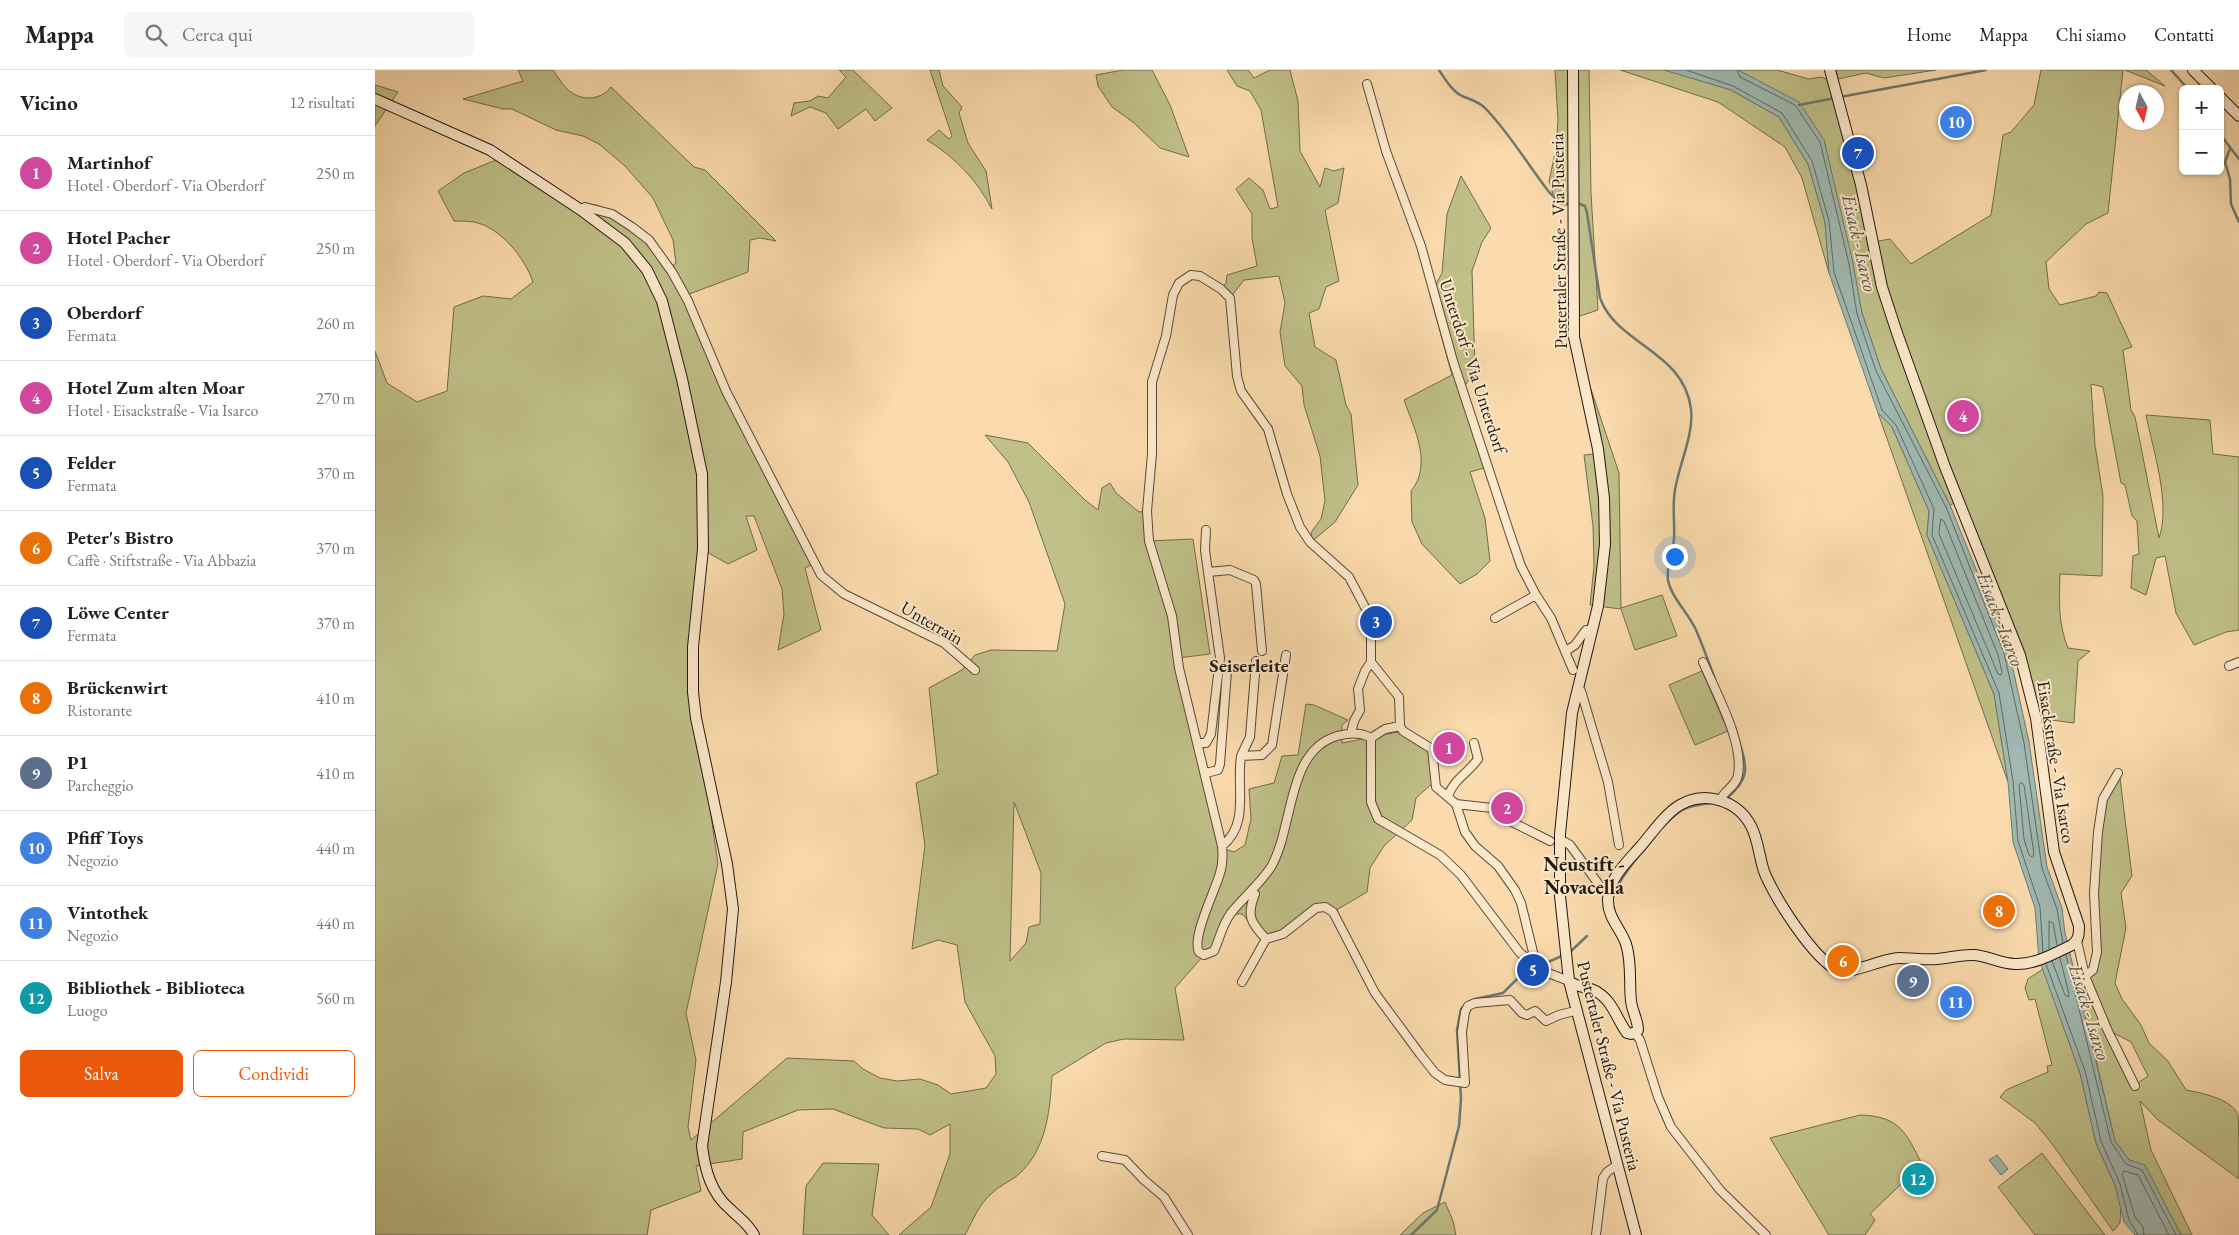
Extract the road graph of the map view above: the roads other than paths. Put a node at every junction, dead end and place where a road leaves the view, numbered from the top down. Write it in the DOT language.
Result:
graph roads {
  1 [pos="1573,70"];
  2 [pos="1830,70"];
  3 [pos="2193,70"];
  4 [pos="1367,84"];
  5 [pos="2208,85"];
  6 [pos="375,99"];
  7 [pos="2224,101"];
  8 [pos="2239,116"];
  9 [pos="581,210"];
  10 [pos="1206,530"];
  11 [pos="1207,572"];
  12 [pos="1536,595"];
  13 [pos="1495,618"];
  14 [pos="1592,630"];
  15 [pos="1566,650"];
  16 [pos="1262,651"];
  17 [pos="1286,655"];
  18 [pos="1256,661"];
  19 [pos="1371,662"];
  20 [pos="1703,662"];
  21 [pos="2239,662"];
  22 [pos="2229,666"];
  23 [pos="975,670"];
  24 [pos="1573,670"];
  25 [pos="1227,671"];
  26 [pos="1581,691"];
  27 [pos="1400,726"];
  28 [pos="1351,733"];
  29 [pos="1371,738"];
  30 [pos="1198,743"];
  31 [pos="1474,744"];
  32 [pos="1241,756"];
  33 [pos="2118,772"];
  34 [pos="1206,773"];
  35 [pos="1448,796"];
  36 [pos="1720,800"];
  37 [pos="1456,804"];
  38 [pos="1550,841"];
  39 [pos="1565,842"];
  40 [pos="1222,846"];
  41 [pos="1634,855"];
  42 [pos="1610,890"];
  43 [pos="1252,891"];
  44 [pos="1266,939"];
  45 [pos="2074,943"];
  46 [pos="1530,962"];
  47 [pos="2085,976"];
  48 [pos="1569,981"];
  49 [pos="1242,982"];
  50 [pos="1575,1011"];
  51 [pos="1635,1033"];
  52 [pos="2135,1086"];
  53 [pos="1102,1156"];
  54 [pos="1617,1165"];
  55 [pos="754,1235"];
  56 [pos="1187,1235"];
  57 [pos="1595,1235"];
  58 [pos="1636,1235"];
  59 [pos="1766,1235"];
  1 -- 14 [label="street, Pustertaler Straße - Via Pusteria"];
  2 -- 45 [label="street, Eisackstraße - Via Isarco"];
  3 -- 5 [label="street"];
  4 -- 12 [label="street, Unterdorf - Via Unterdorf"];
  6 -- 9 [label="street"];
  7 -- 8 [label="street"];
  9 -- 23 [label="street, Unterrain"];
  9 -- 55 [label="street"];
  10 -- 11 [label="street"];
  11 -- 16 [label="street"];
  11 -- 30 [label="street"];
  12 -- 13 [label="street"];
  12 -- 15 [label="street, Unterdorf - Via Unterdorf"];
  14 -- 15 [label="street"];
  14 -- 48 [label="street, Pustertaler Straße - Via Pusteria"];
  15 -- 24 [label="street, Unterdorf - Via Unterdorf"];
  17 -- 32 [label="street"];
  18 -- 32 [label="street"];
  19 -- 27 [label="street"];
  19 -- 28 [label="street"];
  19 -- 30 [label="street"];
  20 -- 36 [label="street"];
  21 -- 22 [label="street"];
  25 -- 34 [label="street"];
  26 -- 41 [label="street"];
  27 -- 29 [label="street"];
  27 -- 35 [label="street"];
  28 -- 29 [label="street"];
  28 -- 43 [label="street"];
  29 -- 46 [label="street"];
  30 -- 34 [label="street"];
  31 -- 35 [label="street"];
  32 -- 40 [label="street"];
  33 -- 47 [label="street"];
  34 -- 40 [label="street"];
  35 -- 37 [label="street"];
  36 -- 41 [label="street"];
  36 -- 45 [label="street"];
  37 -- 38 [label="street"];
  37 -- 46 [label="street"];
  39 -- 42 [label="street"];
  40 -- 43 [label="street"];
  41 -- 42 [label="street"];
  42 -- 51 [label="street"];
  43 -- 44 [label="street"];
  44 -- 49 [label="street"];
  44 -- 50 [label="street"];
  45 -- 47 [label="street, Eisackstraße - Via Isarco"];
  46 -- 48 [label="street"];
  47 -- 52 [label="street, Eisackstraße - Via Isarco"];
  48 -- 50 [label="street, Pustertaler Straße - Via Pusteria"];
  48 -- 51 [label="street"];
  50 -- 54 [label="street, Pustertaler Straße - Via Pusteria"];
  51 -- 59 [label="street"];
  53 -- 56 [label="street"];
  54 -- 57 [label="street"];
  54 -- 58 [label="street, Pustertaler Straße - Via Pusteria"];
}
